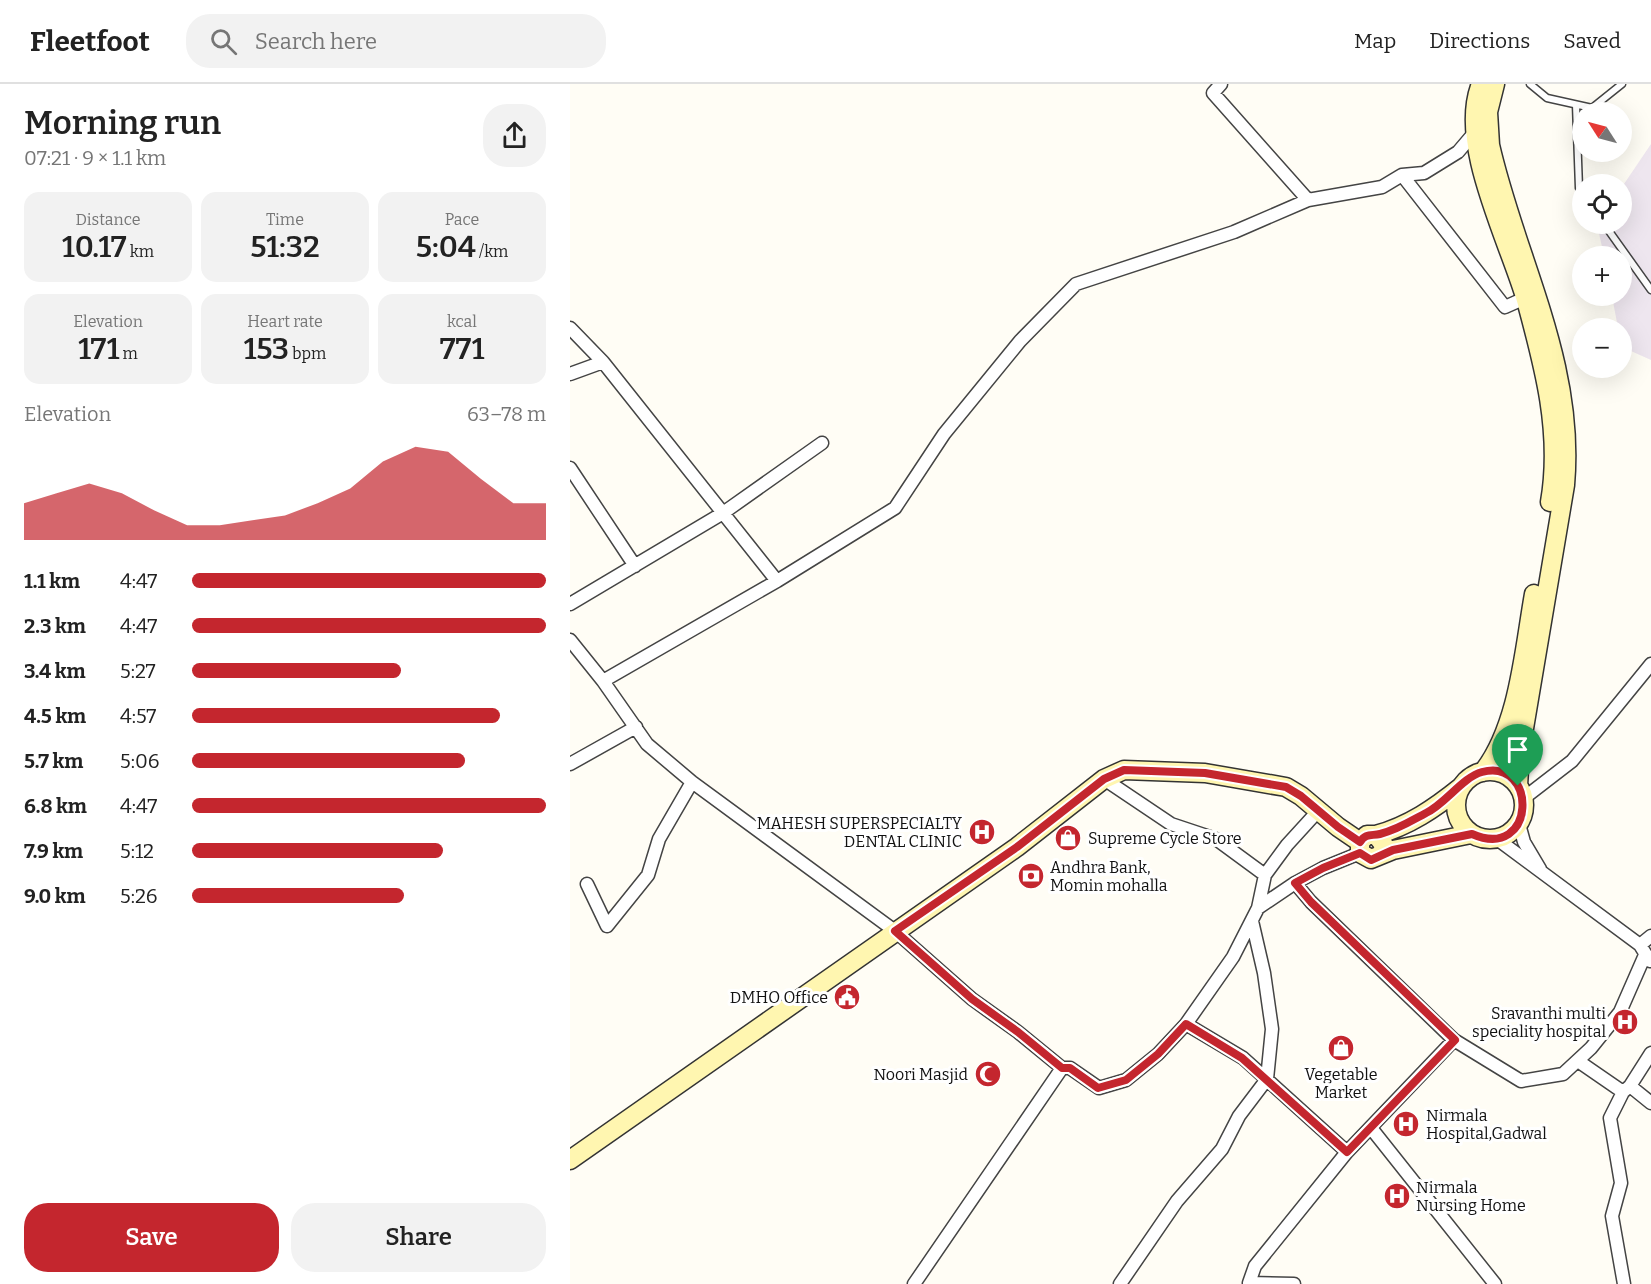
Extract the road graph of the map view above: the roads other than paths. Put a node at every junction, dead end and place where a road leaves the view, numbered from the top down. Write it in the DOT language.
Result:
graph roads {
  1 [pos="1221,84"];
  2 [pos="1530,84"];
  3 [pos="1622,84"];
  4 [pos="1482,85"];
  5 [pos="1600,102"];
  6 [pos="1572,104"];
  7 [pos="1474,132"];
  8 [pos="1402,175"];
  9 [pos="1308,200"];
  10 [pos="1611,234"];
  11 [pos="1651,290"];
  12 [pos="1525,298"];
  13 [pos="570,328"];
  14 [pos="603,362"];
  15 [pos="570,374"];
  16 [pos="822,443"];
  17 [pos="570,468"];
  18 [pos="723,513"];
  19 [pos="635,567"];
  20 [pos="777,581"];
  21 [pos="570,604"];
  22 [pos="570,640"];
  23 [pos="1650,666"];
  24 [pos="603,681"];
  25 [pos="636,727"];
  26 [pos="570,764"];
  27 [pos="1483,772"];
  28 [pos="1104,779"];
  29 [pos="692,782"];
  30 [pos="1461,787"];
  31 [pos="1521,792"];
  32 [pos="1318,811"];
  33 [pos="1519,824"];
  34 [pos="1472,834"];
  35 [pos="1497,839"];
  36 [pos="1366,843"];
  37 [pos="1542,873"];
  38 [pos="1265,875"];
  39 [pos="1295,883"];
  40 [pos="587,884"];
  41 [pos="1258,908"];
  42 [pos="1252,921"];
  43 [pos="895,931"];
  44 [pos="1651,936"];
  45 [pos="1645,954"];
  46 [pos="1186,1024"];
  47 [pos="1455,1040"];
  48 [pos="1651,1053"];
  49 [pos="1578,1060"];
  50 [pos="1062,1068"];
  51 [pos="1267,1078"];
  52 [pos="1627,1089"];
  53 [pos="1651,1103"];
  54 [pos="1371,1128"];
  55 [pos="1347,1152"];
  56 [pos="570,1160"];
  57 [pos="914,1284"];
  58 [pos="1120,1284"];
  59 [pos="1249,1284"];
  60 [pos="1294,1284"];
  61 [pos="1495,1284"];
  62 [pos="1624,1284"];
  1 -- 9 [label="street"];
  2 -- 6 [label="lane"];
  3 -- 5 [label="lane"];
  4 -- 7 [label="main road"];
  4 -- 31 [label="main road"];
  7 -- 8 [label="street"];
  7 -- 12 [label="main road"];
  8 -- 9 [label="street"];
  8 -- 12 [label="street"];
  9 -- 20 [label="street"];
  10 -- 11 [label="lane"];
  12 -- 27 [label="main road"];
  13 -- 14 [label="street"];
  14 -- 15 [label="street"];
  14 -- 18 [label="street"];
  16 -- 18 [label="street"];
  17 -- 19 [label="street"];
  18 -- 19 [label="street"];
  18 -- 20 [label="street"];
  19 -- 21 [label="street"];
  20 -- 24 [label="street"];
  22 -- 24 [label="street"];
  23 -- 31 [label="street"];
  24 -- 25 [label="street"];
  25 -- 26 [label="street"];
  25 -- 29 [label="street"];
  27 -- 30 [label="main road"];
  27 -- 31 [label="main road"];
  28 -- 32 [label="main road"];
  28 -- 38 [label="street"];
  28 -- 43 [label="main road"];
  29 -- 40 [label="street"];
  29 -- 43 [label="street"];
  30 -- 34 [label="main road"];
  30 -- 36 [label="main road"];
  31 -- 33 [label="main road"];
  32 -- 36 [label="main road"];
  32 -- 38 [label="street"];
  33 -- 35 [label="main road"];
  33 -- 37 [label="street"];
  34 -- 35 [label="main road"];
  34 -- 36 [label="main road"];
  35 -- 37 [label="street"];
  36 -- 39 [label="street"];
  37 -- 45 [label="street"];
  38 -- 41 [label="street"];
  39 -- 41 [label="street"];
  39 -- 47 [label="street"];
  41 -- 42 [label="street"];
  42 -- 46 [label="street"];
  42 -- 51 [label="street"];
  43 -- 50 [label="street"];
  43 -- 56 [label="main road"];
  44 -- 45 [label="street"];
  45 -- 49 [label="street"];
  46 -- 50 [label="street"];
  46 -- 51 [label="street"];
  47 -- 49 [label="street"];
  47 -- 54 [label="street"];
  48 -- 52 [label="street"];
  49 -- 52 [label="street"];
  50 -- 57 [label="street"];
  51 -- 55 [label="street"];
  51 -- 58 [label="street"];
  52 -- 53 [label="street"];
  52 -- 62 [label="street"];
  54 -- 55 [label="street"];
  54 -- 61 [label="street"];
  55 -- 59 [label="street"];
  59 -- 60 [label="street"];
}
